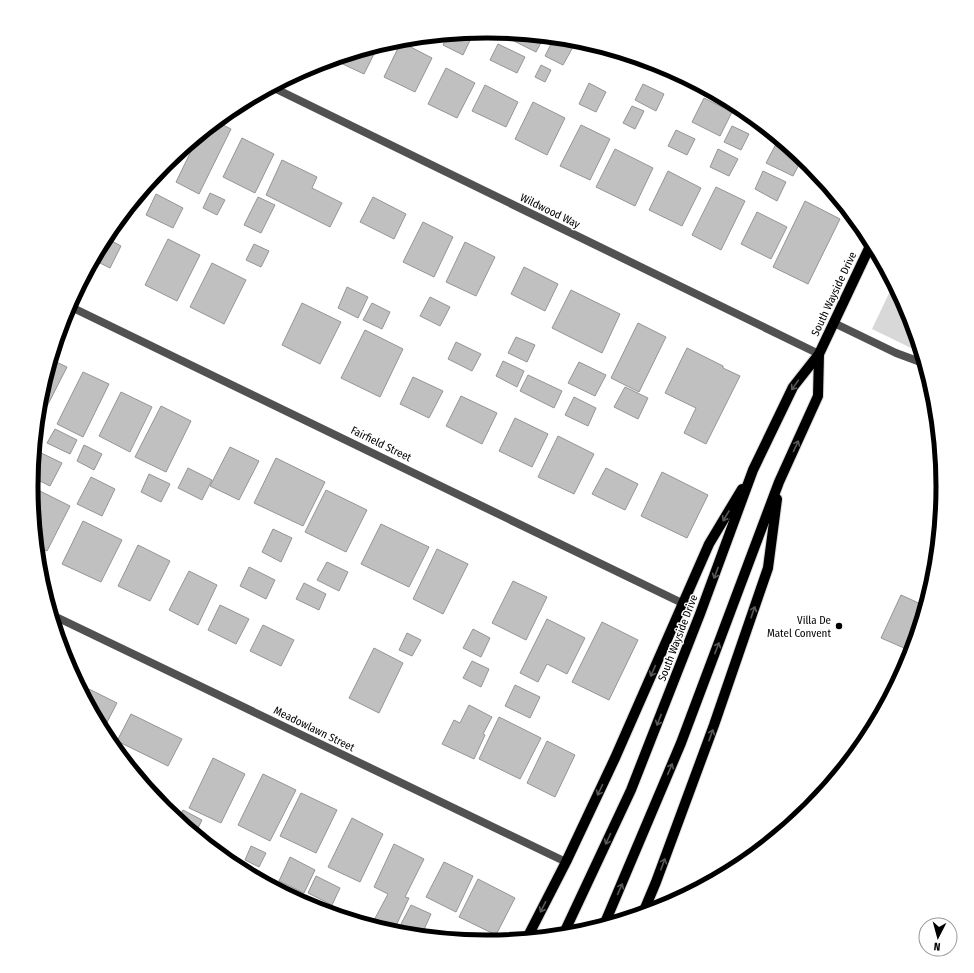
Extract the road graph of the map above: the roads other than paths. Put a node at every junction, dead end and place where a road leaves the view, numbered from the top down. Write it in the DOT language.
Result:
graph roads {
  1 [pos="278,90"];
  2 [pos="868,250"];
  3 [pos="76,309"];
  4 [pos="834,323"];
  5 [pos="819,354"];
  6 [pos="917,361"];
  7 [pos="753,470"];
  8 [pos="779,482"];
  9 [pos="682,602"];
  10 [pos="58,618"];
  11 [pos="566,862"];
  12 [pos="646,906"];
  13 [pos="607,919"];
  14 [pos="566,928"];
  15 [pos="530,933"];
  1 -- 5 [label="street, Wildwood Way"];
  2 -- 4 [label="main road, South Wayside Drive"];
  3 -- 9 [label="street, Fairfield Street"];
  4 -- 5 [label="main road, South Wayside Drive"];
  4 -- 6 [label="street"];
  5 -- 7 [label="main road, South Wayside Drive, one-way"];
  8 -- 5 [label="main road, South Wayside Drive, one-way"];
  7 -- 9 [label="main road, one-way"];
  7 -- 14 [label="main road, South Wayside Drive, one-way"];
  12 -- 8 [label="main road, one-way"];
  13 -- 8 [label="main road, South Wayside Drive, one-way"];
  9 -- 11 [label="main road, one-way"];
  10 -- 11 [label="street, Meadowlawn Street"];
  11 -- 15 [label="main road, one-way"];
}
